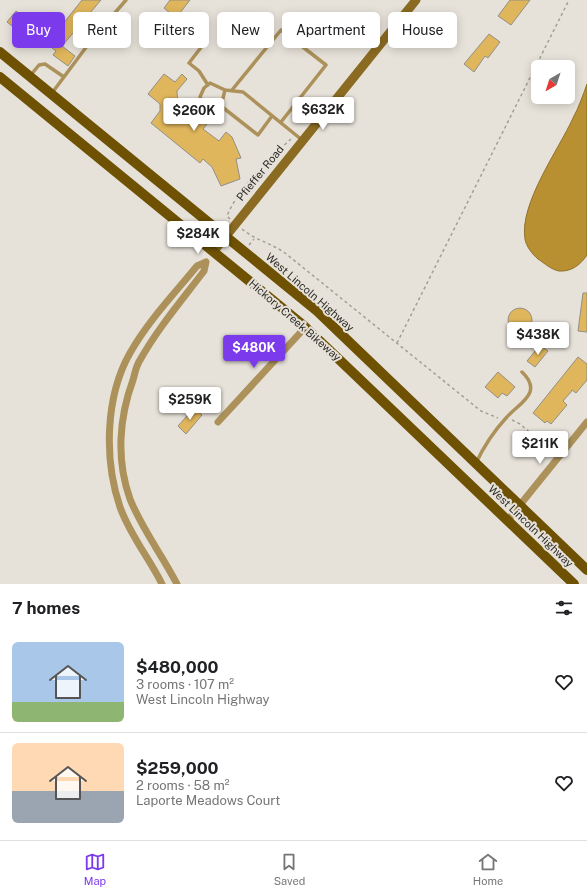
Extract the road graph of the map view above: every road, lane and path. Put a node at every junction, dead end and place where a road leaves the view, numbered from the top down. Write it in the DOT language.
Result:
graph roads {
  1 [pos="122,0"];
  2 [pos="126,0"];
  3 [pos="416,0"];
  4 [pos="569,0"];
  5 [pos="120,6"];
  6 [pos="201,48"];
  7 [pos="0,52"];
  8 [pos="29,76"];
  9 [pos="0,77"];
  10 [pos="64,77"];
  11 [pos="208,85"];
  12 [pos="224,90"];
  13 [pos="232,90"];
  14 [pos="52,94"];
  15 [pos="221,106"];
  16 [pos="272,116"];
  17 [pos="281,122"];
  18 [pos="299,137"];
  19 [pos="227,216"];
  20 [pos="225,235"];
  21 [pos="254,238"];
  22 [pos="214,251"];
  23 [pos="206,262"];
  24 [pos="303,325"];
  25 [pos="397,343"];
  26 [pos="522,372"];
  27 [pos="505,418"];
  28 [pos="218,422"];
  29 [pos="587,422"];
  30 [pos="559,457"];
  31 [pos="476,464"];
  32 [pos="520,506"];
  33 [pos="507,520"];
  34 [pos="587,570"];
  35 [pos="162,584"];
  36 [pos="177,584"];
  37 [pos="574,584"];
  1 -- 5 [label="lane"];
  2 -- 5 [label="lane"];
  3 -- 18 [label="street, Pfieffer Road"];
  4 -- 25 [label="path"];
  5 -- 10 [label="lane"];
  6 -- 11 [label="lane"];
  7 -- 8 [label="main road, West Lincoln Highway"];
  8 -- 10 [label="lane"];
  8 -- 14 [label="main road, West Lincoln Highway"];
  9 -- 22 [label="main road, West Lincoln Highway"];
  10 -- 14 [label="lane"];
  11 -- 12 [label="lane"];
  11 -- 15 [label="lane"];
  12 -- 13 [label="lane"];
  12 -- 15 [label="lane"];
  13 -- 16 [label="lane"];
  13 -- 17 [label="lane"];
  14 -- 20 [label="main road, West Lincoln Highway"];
  15 -- 16 [label="lane"];
  16 -- 17 [label="lane"];
  17 -- 18 [label="lane"];
  18 -- 19 [label="path"];
  18 -- 20 [label="street, Pfieffer Road"];
  20 -- 22 [label="street, Pfieffer Road"];
  20 -- 31 [label="main road, West Lincoln Highway"];
  21 -- 25 [label="path"];
  22 -- 23 [label="street"];
  22 -- 24 [label="main road, West Lincoln Highway"];
  23 -- 35 [label="street"];
  23 -- 36 [label="street"];
  24 -- 28 [label="street"];
  24 -- 33 [label="main road, West Lincoln Highway"];
  25 -- 27 [label="path"];
  26 -- 27 [label="lane"];
  27 -- 30 [label="path"];
  27 -- 31 [label="lane"];
  29 -- 30 [label="street"];
  30 -- 32 [label="street"];
  31 -- 32 [label="main road, West Lincoln Highway"];
  32 -- 33 [label="street"];
  32 -- 34 [label="main road, West Lincoln Highway"];
  33 -- 37 [label="main road, West Lincoln Highway"];
}
